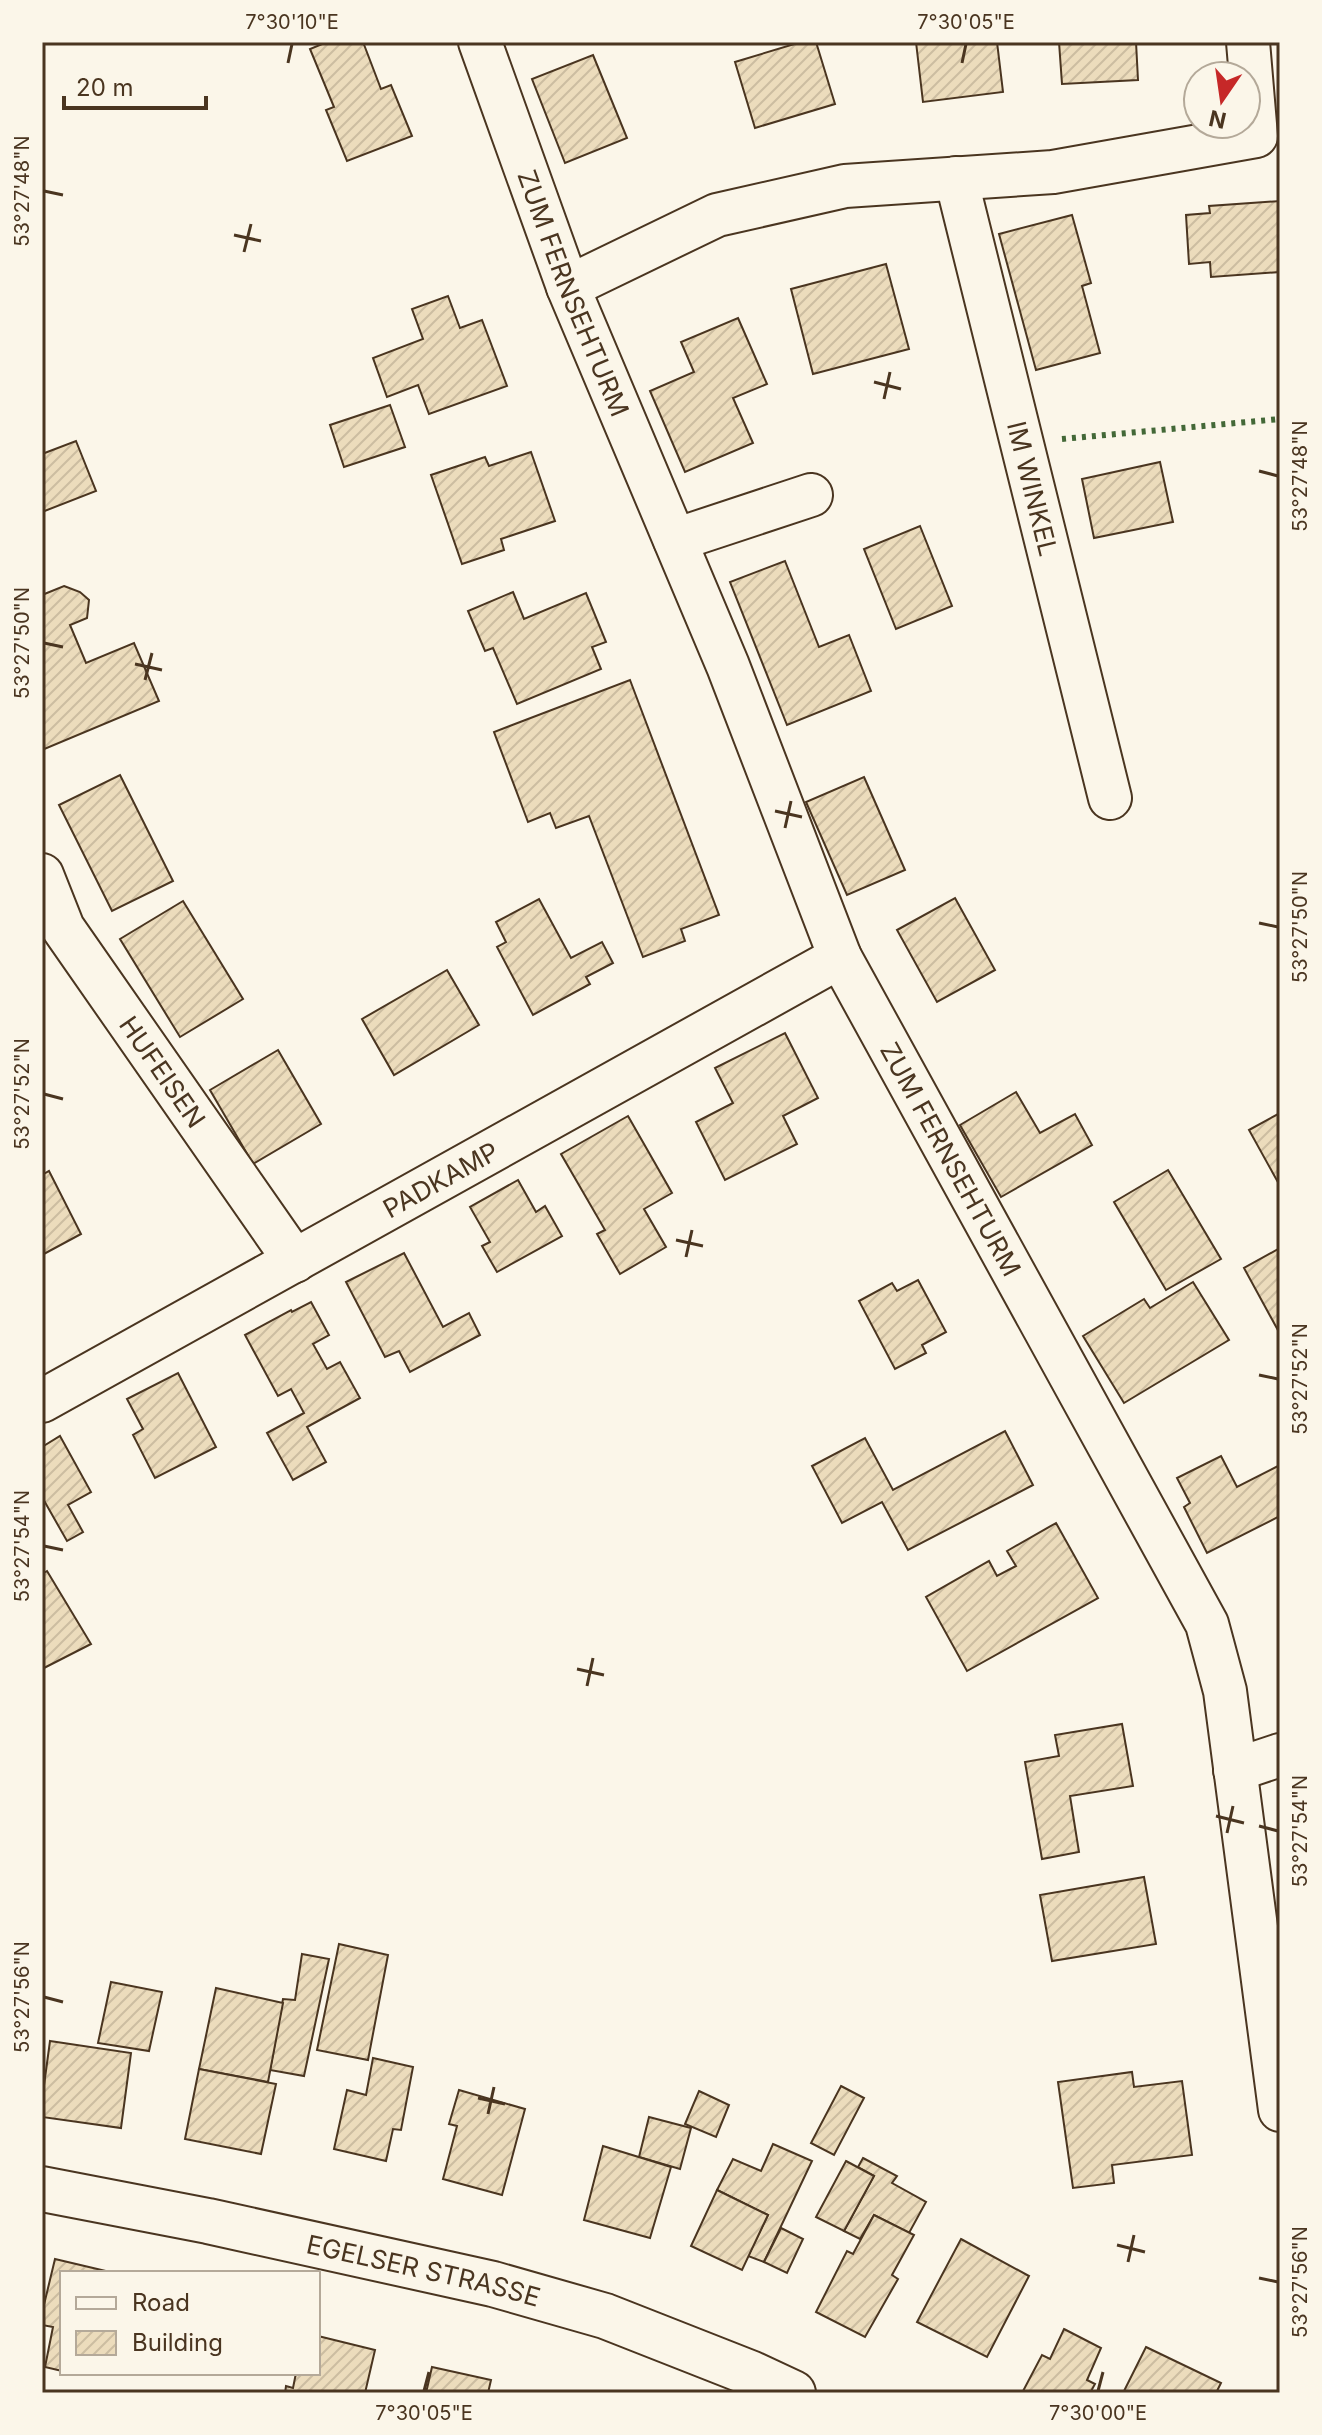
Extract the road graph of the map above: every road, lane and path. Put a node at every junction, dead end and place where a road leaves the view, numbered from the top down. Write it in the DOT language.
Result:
graph roads {
  1 [pos="480,42"];
  2 [pos="1248,42"];
  3 [pos="956,178"];
  4 [pos="568,287"];
  5 [pos="811,495"];
  6 [pos="675,540"];
  7 [pos="1110,798"];
  8 [pos="42,875"];
  9 [pos="840,957"];
  10 [pos="295,1261"];
  11 [pos="42,1401"];
  12 [pos="1280,1755"];
  13 [pos="1235,1770"];
  14 [pos="1280,2110"];
  15 [pos="42,2189"];
  16 [pos="793,2393"];
  1 -- 4 [label="street, ZUM FERNSEHTURM"];
  2 -- 3 [label="street"];
  3 -- 4 [label="street"];
  3 -- 7 [label="street, IM WINKEL"];
  4 -- 6 [label="street, ZUM FERNSEHTURM"];
  5 -- 6 [label="street"];
  6 -- 9 [label="street, ZUM FERNSEHTURM"];
  8 -- 10 [label="street, HUFEISEN"];
  9 -- 10 [label="street, PADKAMP"];
  9 -- 13 [label="street, ZUM FERNSEHTURM"];
  10 -- 11 [label="street, PADKAMP"];
  12 -- 13 [label="street"];
  13 -- 14 [label="street, ZUM FERNSEHTURM"];
  15 -- 16 [label="main road, EGELSER STRASSE"];
}
